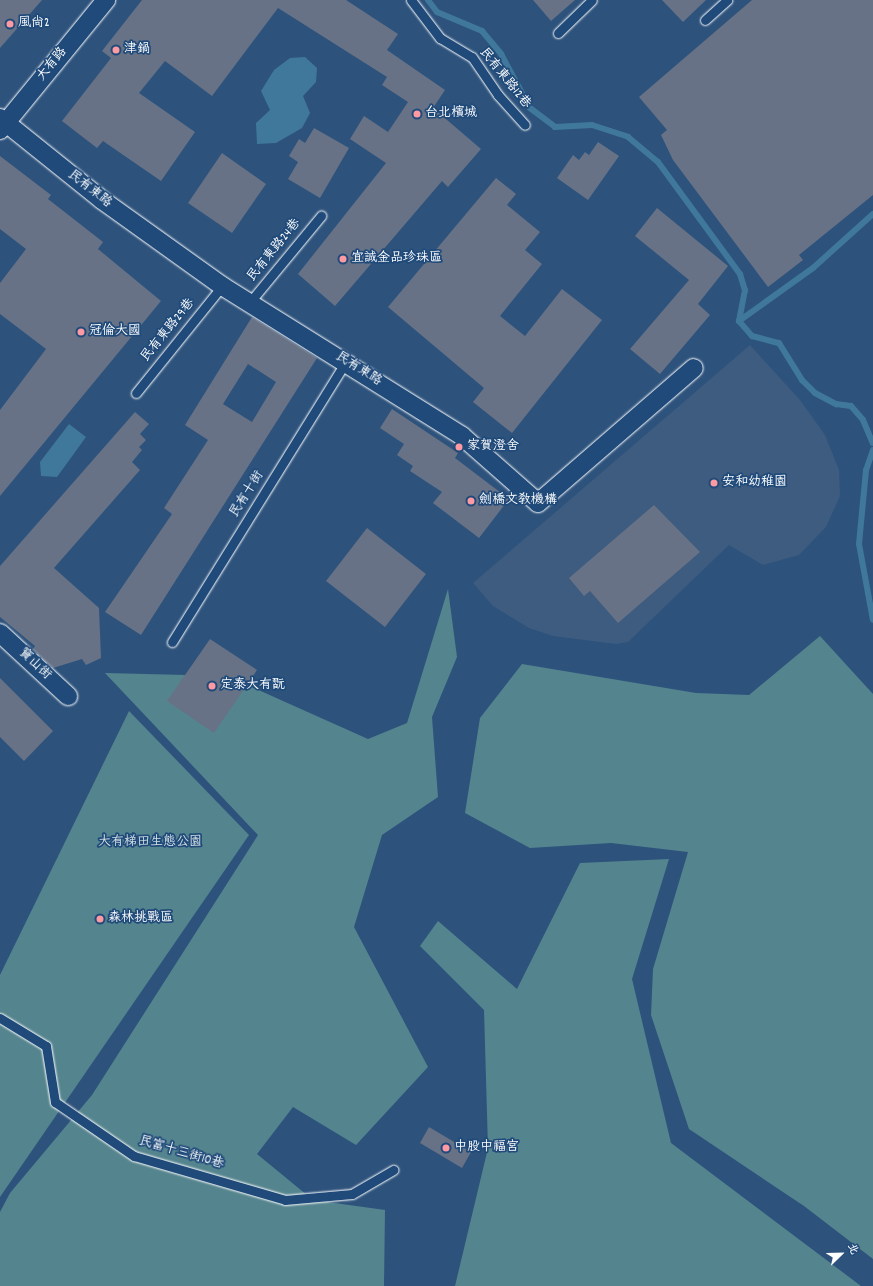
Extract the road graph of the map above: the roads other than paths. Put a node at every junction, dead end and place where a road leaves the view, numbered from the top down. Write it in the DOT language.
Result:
graph roads {
  1 [pos="106,0"];
  2 [pos="411,0"];
  3 [pos="592,0"];
  4 [pos="727,0"];
  5 [pos="705,20"];
  6 [pos="558,33"];
  7 [pos="2,124"];
  8 [pos="525,125"];
  9 [pos="321,216"];
  10 [pos="222,286"];
  11 [pos="250,302"];
  12 [pos="346,361"];
  13 [pos="694,368"];
  14 [pos="136,393"];
  15 [pos="0,633"];
  16 [pos="172,642"];
  17 [pos="68,696"];
  18 [pos="0,1018"];
  19 [pos="393,1170"];
  1 -- 7 [label="street, 大有路"];
  2 -- 8 [label="lane, 民有東路12巷"];
  3 -- 6 [label="lane"];
  4 -- 5 [label="lane"];
  7 -- 10 [label="street, 民有東路"];
  9 -- 11 [label="lane, 民有東路24巷"];
  10 -- 11 [label="street, 民有東路"];
  10 -- 14 [label="lane, 民有東路29巷"];
  11 -- 12 [label="street, 民有東路"];
  12 -- 13 [label="street, 民有東路"];
  12 -- 16 [label="lane, 民有十街"];
  15 -- 17 [label="street, 寶山街"];
  18 -- 19 [label="lane, 民富十三街10巷"];
}
